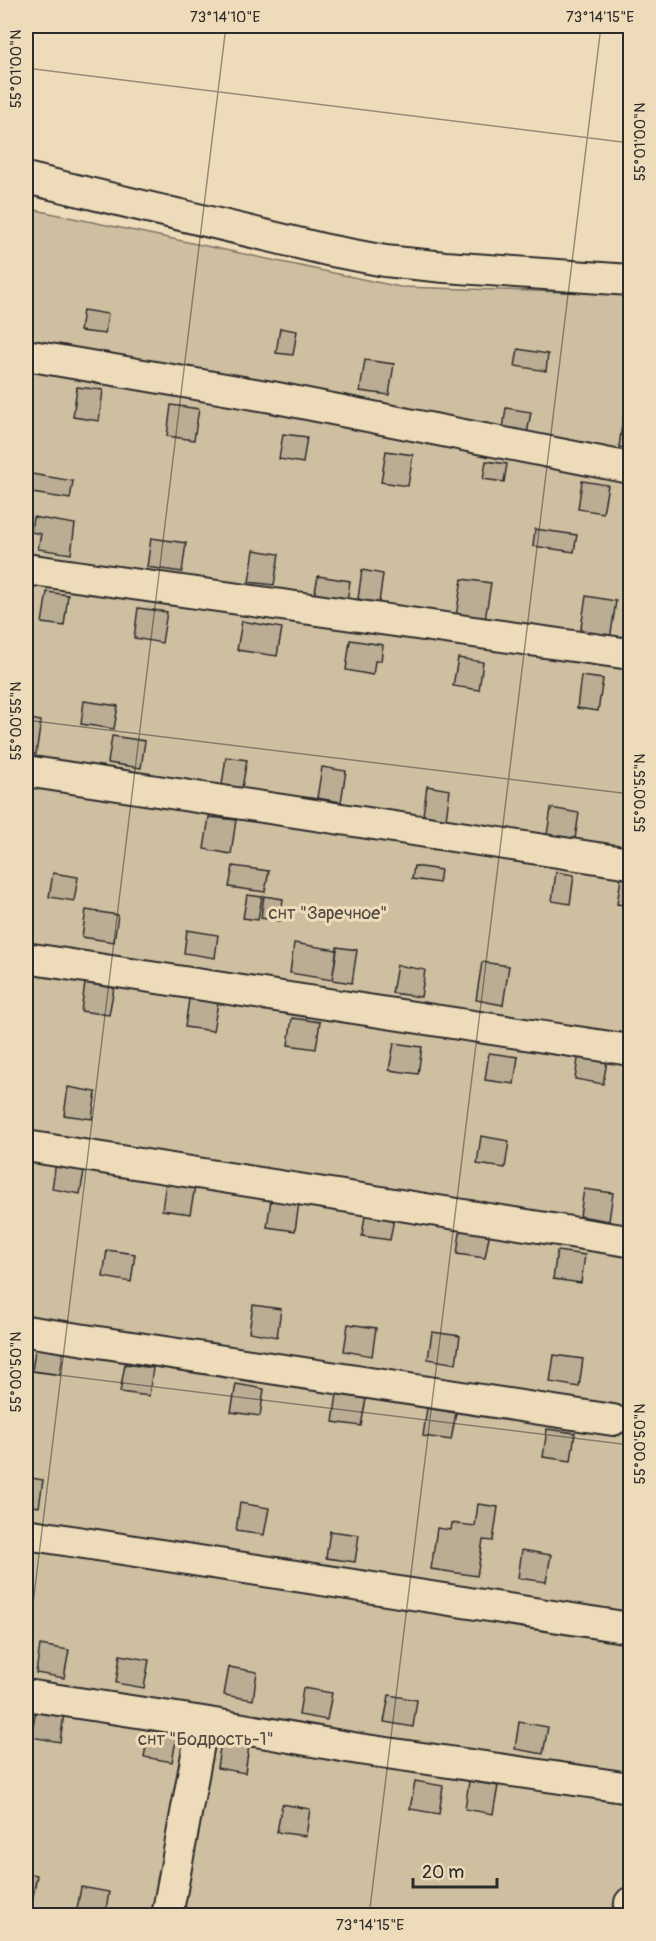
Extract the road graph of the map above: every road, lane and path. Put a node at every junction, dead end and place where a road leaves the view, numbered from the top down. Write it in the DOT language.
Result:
graph roads {
  1 [pos="26,178"];
  2 [pos="630,280"];
  3 [pos="26,355"];
  4 [pos="630,468"];
  5 [pos="26,569"];
  6 [pos="630,654"];
  7 [pos="26,771"];
  8 [pos="630,863"];
  9 [pos="26,958"];
  10 [pos="630,1050"];
  11 [pos="26,1146"];
  12 [pos="628,1241"];
  13 [pos="26,1331"];
  14 [pos="613,1420"];
  15 [pos="26,1534"];
  16 [pos="630,1628"];
  17 [pos="26,1695"];
  18 [pos="203,1722"];
  19 [pos="630,1788"];
  20 [pos="630,1903"];
  21 [pos="167,1916"];
  22 [pos="629,1916"];
  1 -- 2 [label="street"];
  3 -- 4 [label="street"];
  5 -- 6 [label="street"];
  7 -- 8 [label="street"];
  9 -- 10 [label="street"];
  11 -- 12 [label="street"];
  13 -- 14 [label="street"];
  15 -- 16 [label="street"];
  17 -- 18 [label="street"];
  18 -- 19 [label="street"];
  18 -- 21 [label="street"];
  20 -- 22 [label="street"];
}
